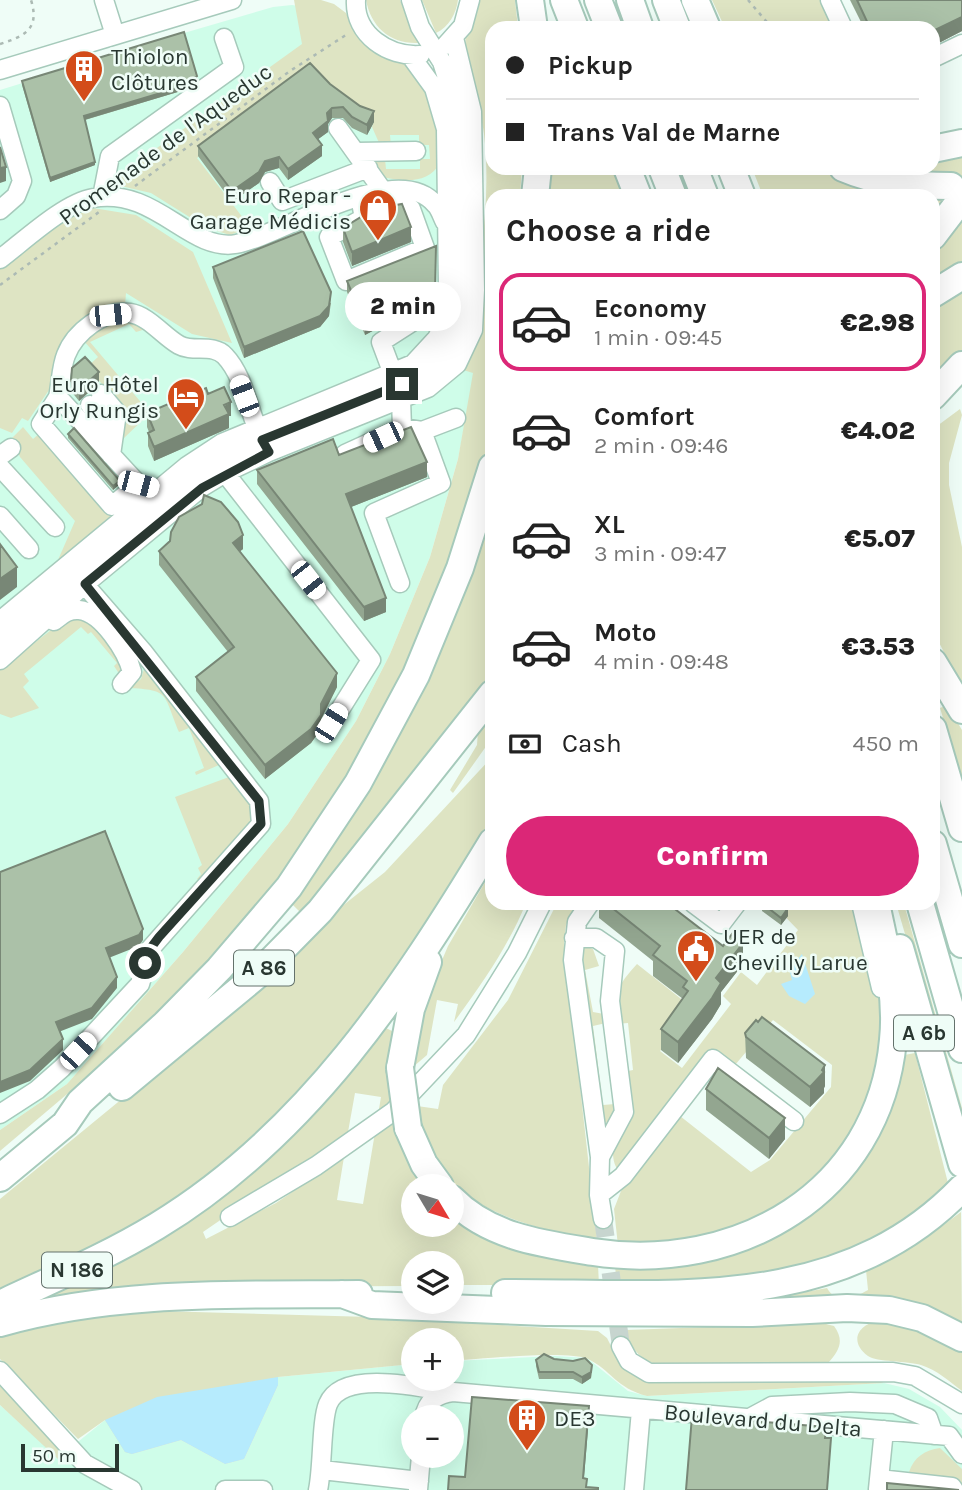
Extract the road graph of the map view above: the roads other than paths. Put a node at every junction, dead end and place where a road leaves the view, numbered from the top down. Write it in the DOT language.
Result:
graph roads {
  1 [pos="104,0"];
  2 [pos="232,0"];
  3 [pos="411,0"];
  4 [pos="470,0"];
  5 [pos="530,0"];
  6 [pos="564,0"];
  7 [pos="598,0"];
  8 [pos="630,0"];
  9 [pos="666,0"];
  10 [pos="830,0"];
  11 [pos="351,2"];
  12 [pos="533,21"];
  13 [pos="572,21"];
  14 [pos="606,21"];
  15 [pos="638,21"];
  16 [pos="674,21"];
  17 [pos="840,21"];
  18 [pos="116,35"];
  19 [pos="224,38"];
  20 [pos="454,38"];
  21 [pos="962,44"];
  22 [pos="436,51"];
  23 [pos="410,55"];
  24 [pos="940,55"];
  25 [pos="962,57"];
  26 [pos="940,68"];
  27 [pos="0,70"];
  28 [pos="0,106"];
  29 [pos="338,128"];
  30 [pos="962,143"];
  31 [pos="940,148"];
  32 [pos="416,150"];
  33 [pos="357,152"];
  34 [pos="368,168"];
  35 [pos="446,175"];
  36 [pos="862,175"];
  37 [pos="270,182"];
  38 [pos="936,189"];
  39 [pos="383,191"];
  40 [pos="412,191"];
  41 [pos="957,192"];
  42 [pos="111,197"];
  43 [pos="362,205"];
  44 [pos="0,210"];
  45 [pos="446,223"];
  46 [pos="940,223"];
  47 [pos="0,259"];
  48 [pos="962,276"];
  49 [pos="940,290"];
  50 [pos="420,317"];
  51 [pos="962,365"];
  52 [pos="393,374"];
  53 [pos="962,387"];
  54 [pos="940,389"];
  55 [pos="58,397"];
  56 [pos="95,399"];
  57 [pos="401,399"];
  58 [pos="940,405"];
  59 [pos="456,418"];
  60 [pos="402,428"];
  61 [pos="422,431"];
  62 [pos="263,440"];
  63 [pos="345,454"];
  64 [pos="111,455"];
  65 [pos="0,467"];
  66 [pos="225,473"];
  67 [pos="138,484"];
  68 [pos="158,490"];
  69 [pos="485,491"];
  70 [pos="0,516"];
  71 [pos="55,527"];
  72 [pos="29,549"];
  73 [pos="76,574"];
  74 [pos="400,583"];
  75 [pos="0,621"];
  76 [pos="0,642"];
  77 [pos="0,660"];
  78 [pos="940,674"];
  79 [pos="122,684"];
  80 [pos="485,703"];
  81 [pos="962,710"];
  82 [pos="331,723"];
  83 [pos="940,753"];
  84 [pos="962,828"];
  85 [pos="485,854"];
  86 [pos="940,868"];
  87 [pos="538,910"];
  88 [pos="585,910"];
  89 [pos="702,910"];
  90 [pos="732,910"];
  91 [pos="863,910"];
  92 [pos="877,910"];
  93 [pos="888,910"];
  94 [pos="921,910"];
  95 [pos="446,918"];
  96 [pos="574,938"];
  97 [pos="962,944"];
  98 [pos="894,1036"];
  99 [pos="962,1049"];
  100 [pos="0,1114"];
  101 [pos="794,1121"];
  102 [pos="68,1123"];
  103 [pos="600,1157"];
  104 [pos="962,1164"];
  105 [pos="431,1174"];
  106 [pos="0,1178"];
  107 [pos="962,1188"];
  108 [pos="599,1195"];
  109 [pos="464,1208"];
  110 [pos="230,1217"];
  111 [pos="603,1219"];
  112 [pos="342,1294"];
  113 [pos="401,1294"];
  114 [pos="464,1294"];
  115 [pos="0,1304"];
  116 [pos="0,1323"];
  117 [pos="962,1338"];
  118 [pos="621,1346"];
  119 [pos="0,1371"];
  120 [pos="453,1392"];
  121 [pos="962,1404"];
  122 [pos="428,1405"];
  123 [pos="641,1410"];
  124 [pos="746,1420"];
  125 [pos="884,1430"];
  126 [pos="934,1435"];
  127 [pos="962,1454"];
  128 [pos="322,1470"];
  129 [pos="878,1484"];
  130 [pos="419,1485"];
  131 [pos="132,1490"];
  132 [pos="225,1490"];
  133 [pos="263,1490"];
  134 [pos="318,1490"];
  135 [pos="634,1490"];
  136 [pos="954,1490"];
  1 -- 18 [label="street"];
  2 -- 18 [label="street"];
  3 -- 22 [label="street"];
  4 -- 20 [label="street"];
  5 -- 12 [label="highway"];
  6 -- 13 [label="highway"];
  7 -- 14 [label="highway"];
  8 -- 15 [label="highway"];
  9 -- 16 [label="highway"];
  10 -- 17 [label="street"];
  11 -- 23 [label="street"];
  18 -- 27 [label="street"];
  19 -- 42 [label="street"];
  20 -- 22 [label="street"];
  20 -- 57 [label="street"];
  21 -- 24 [label="street"];
  22 -- 23 [label="street"];
  22 -- 62 [label="street"];
  23 -- 35 [label="street"];
  25 -- 26 [label="street"];
  28 -- 44 [label="street"];
  29 -- 33 [label="street"];
  30 -- 31 [label="highway"];
  32 -- 33 [label="street"];
  33 -- 34 [label="street"];
  34 -- 37 [label="street"];
  34 -- 39 [label="street"];
  35 -- 40 [label="street"];
  35 -- 45 [label="street"];
  36 -- 38 [label="highway"];
  39 -- 40 [label="street"];
  39 -- 43 [label="street"];
  40 -- 45 [label="street"];
  41 -- 46 [label="highway"];
  42 -- 43 [label="street"];
  42 -- 47 [label="street"];
  43 -- 43 [label="street"];
  45 -- 52 [label="street"];
  48 -- 49 [label="highway"];
  50 -- 52 [label="street"];
  51 -- 54 [label="highway"];
  52 -- 62 [label="street"];
  53 -- 58 [label="highway"];
  55 -- 62 [label="street"];
  55 -- 64 [label="street"];
  55 -- 67 [label="street"];
  56 -- 64 [label="street"];
  57 -- 60 [label="street"];
  57 -- 62 [label="street"];
  59 -- 61 [label="street"];
  60 -- 61 [label="street"];
  60 -- 63 [label="street"];
  61 -- 74 [label="street"];
  62 -- 66 [label="street"];
  62 -- 68 [label="street"];
  62 -- 73 [label="street"];
  64 -- 67 [label="street"];
  65 -- 71 [label="street"];
  66 -- 73 [label="street"];
  66 -- 82 [label="street"];
  67 -- 68 [label="street"];
  68 -- 73 [label="street"];
  69 -- 102 [label="highway"];
  70 -- 72 [label="street"];
  73 -- 75 [label="street"];
  73 -- 76 [label="street"];
  73 -- 77 [label="street"];
  73 -- 100 [label="street"];
  77 -- 79 [label="street"];
  78 -- 81 [label="highway"];
  80 -- 102 [label="highway, A 86"];
  83 -- 84 [label="highway"];
  85 -- 95 [label="highway"];
  86 -- 97 [label="highway"];
  87 -- 110 [label="street"];
  88 -- 96 [label="street"];
  89 -- 90 [label="street"];
  91 -- 98 [label="street"];
  92 -- 98 [label="highway"];
  93 -- 104 [label="highway, A 6b"];
  94 -- 99 [label="highway"];
  95 -- 105 [label="highway, bridge"];
  95 -- 115 [label="highway, N 186"];
  96 -- 103 [label="street"];
  96 -- 103 [label="street"];
  98 -- 109 [label="highway"];
  101 -- 108 [label="street"];
  102 -- 106 [label="highway"];
  103 -- 108 [label="street"];
  107 -- 114 [label="highway"];
  108 -- 111 [label="street"];
  112 -- 113 [label="highway"];
  112 -- 116 [label="highway"];
  112 -- 117 [label="highway"];
  118 -- 121 [label="street"];
  119 -- 131 [label="street"];
  120 -- 122 [label="street"];
  120 -- 123 [label="street, Boulevard du Delta"];
  120 -- 128 [label="street, Boulevard du Delta"];
  123 -- 124 [label="street, Boulevard du Delta"];
  123 -- 135 [label="street, Boulevard du Delta"];
  124 -- 125 [label="street, Boulevard du Delta"];
  124 -- 126 [label="street"];
  125 -- 126 [label="street, Boulevard du Delta"];
  125 -- 129 [label="street, Boulevard du Delta"];
  126 -- 127 [label="street, Boulevard du Delta"];
  128 -- 130 [label="street"];
  128 -- 134 [label="street, Boulevard du Delta"];
  129 -- 136 [label="street, Boulevard du Delta"];
  132 -- 133 [label="street"];
}
